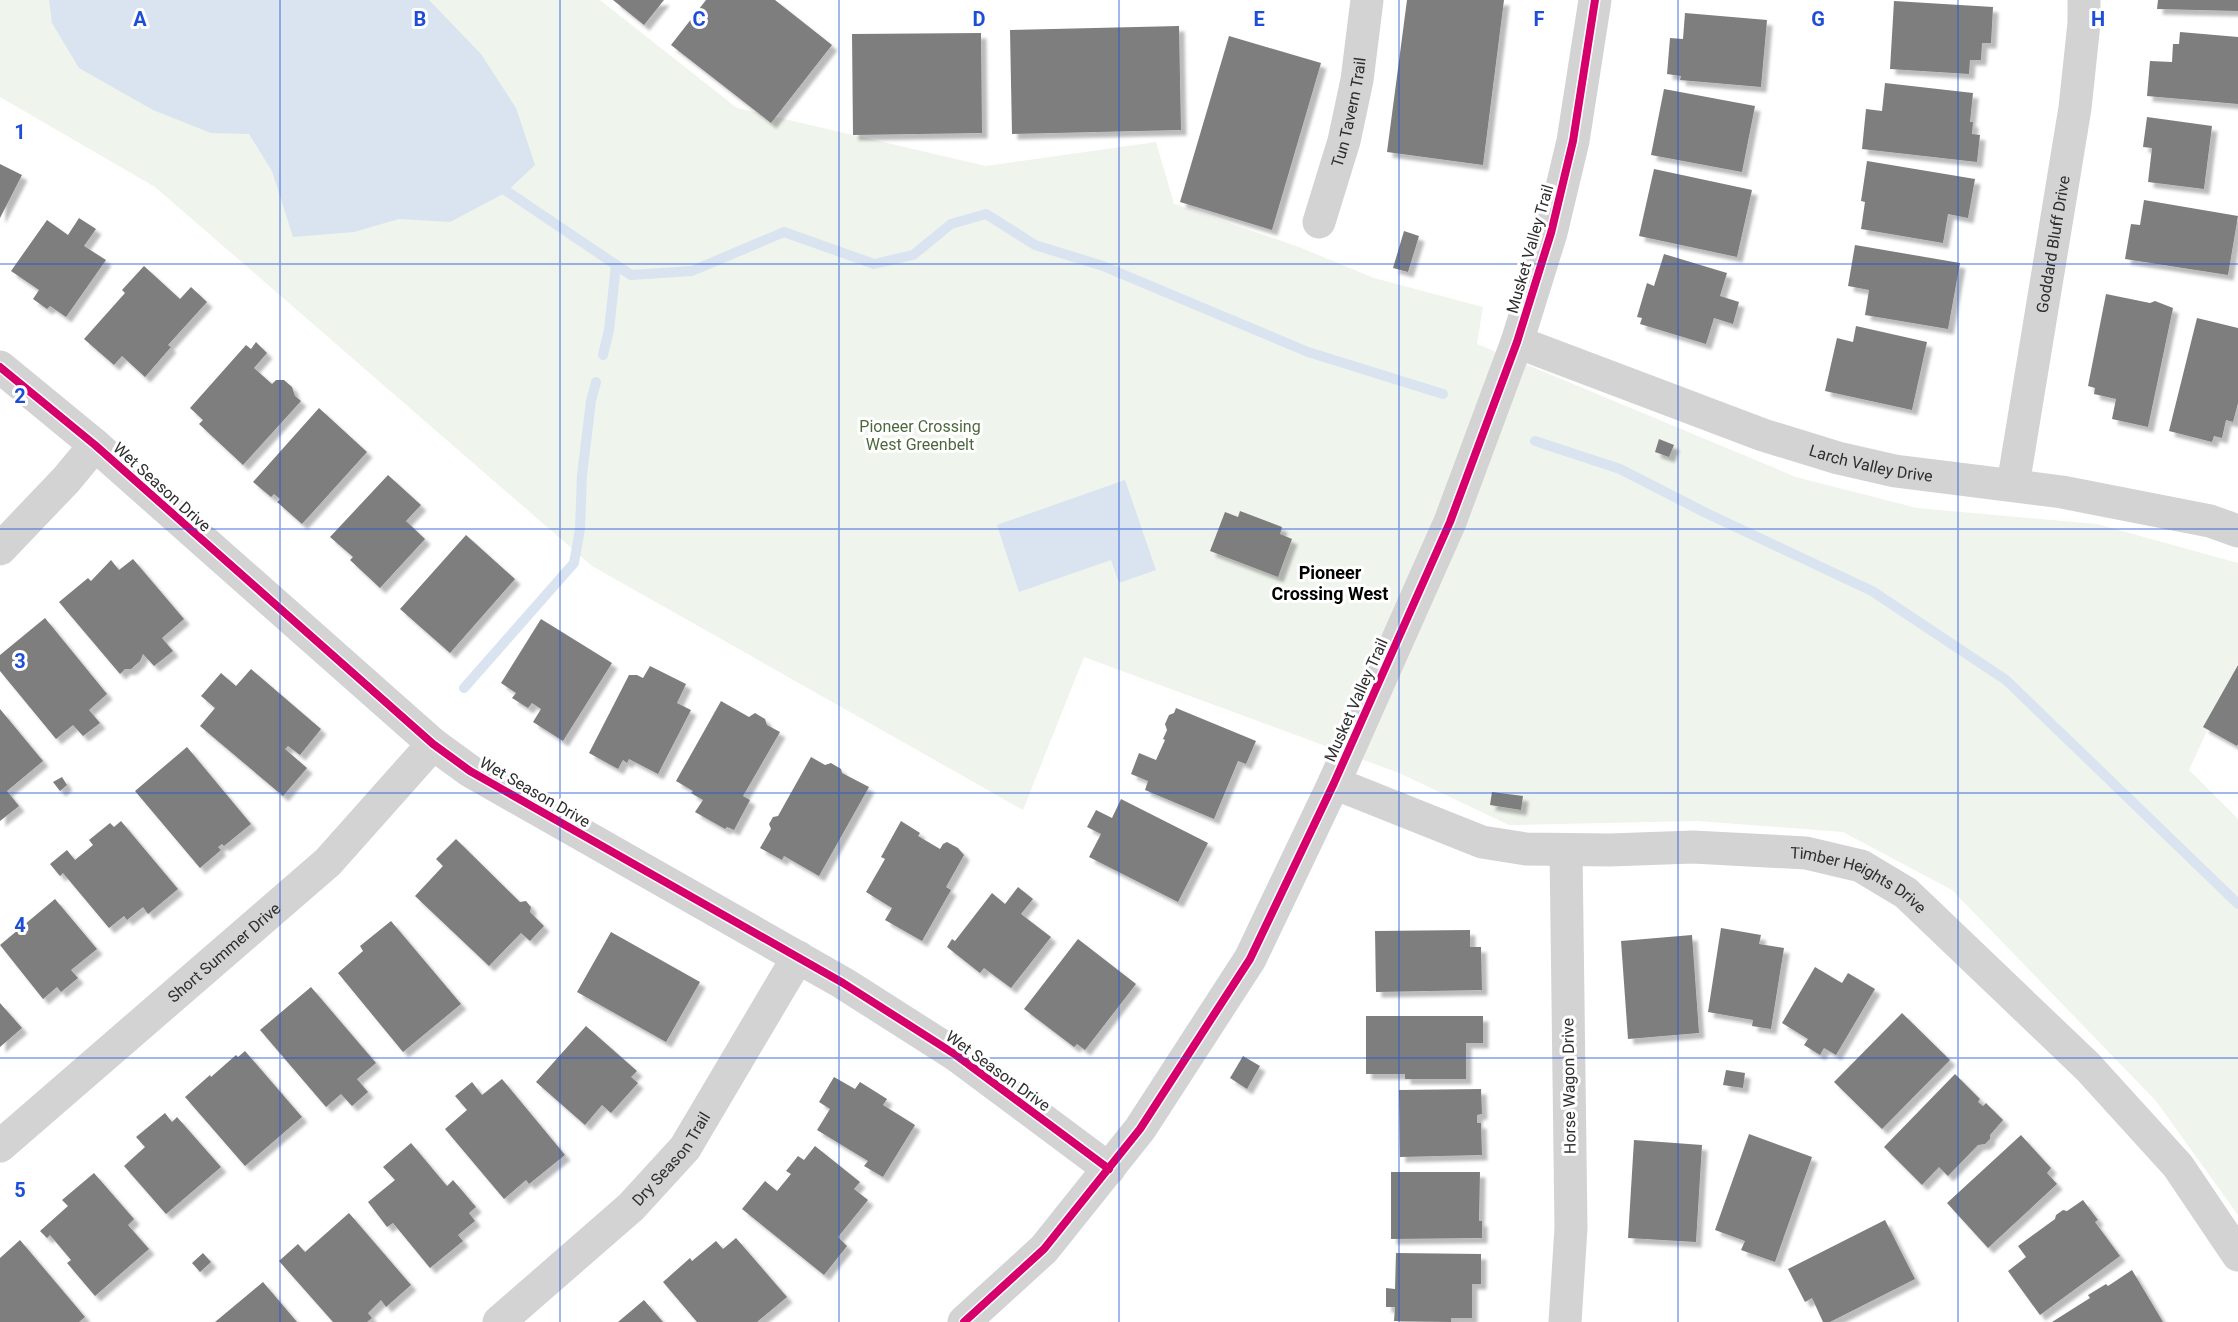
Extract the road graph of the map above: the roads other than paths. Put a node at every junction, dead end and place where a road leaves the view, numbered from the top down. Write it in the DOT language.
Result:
graph roads {
  1 [pos="1366,0"];
  2 [pos="1595,0"];
  3 [pos="2084,0"];
  4 [pos="1319,222"];
  5 [pos="1517,342"];
  6 [pos="0,367"];
  7 [pos="95,445"];
  8 [pos="2013,485"];
  9 [pos="2238,531"];
  10 [pos="0,549"];
  11 [pos="433,744"];
  12 [pos="1334,783"];
  13 [pos="1566,850"];
  14 [pos="798,957"];
  15 [pos="0,1146"];
  16 [pos="1108,1169"];
  17 [pos="2238,1255"];
  18 [pos="500,1322"];
  19 [pos="964,1322"];
  20 [pos="1565,1322"];
  1 -- 4 [label="street, Tun Tavern Trail"];
  2 -- 5 [label="street, Musket Valley Trail"];
  3 -- 8 [label="street, Goddard Bluff Drive"];
  5 -- 8 [label="street, Larch Valley Drive"];
  5 -- 12 [label="street, Musket Valley Trail"];
  6 -- 7 [label="street, Wet Season Drive"];
  7 -- 10 [label="street"];
  7 -- 11 [label="street, Wet Season Drive"];
  8 -- 9 [label="street, Larch Valley Drive"];
  11 -- 14 [label="street, Wet Season Drive"];
  11 -- 15 [label="street, Short Summer Drive"];
  12 -- 13 [label="street, Timber Heights Drive"];
  12 -- 16 [label="street, Musket Valley Trail"];
  13 -- 17 [label="street, Timber Heights Drive"];
  13 -- 20 [label="street, Horse Wagon Drive"];
  14 -- 16 [label="street, Wet Season Drive"];
  14 -- 18 [label="street, Dry Season Trail"];
  16 -- 19 [label="street, Musket Valley Trail"];
}
